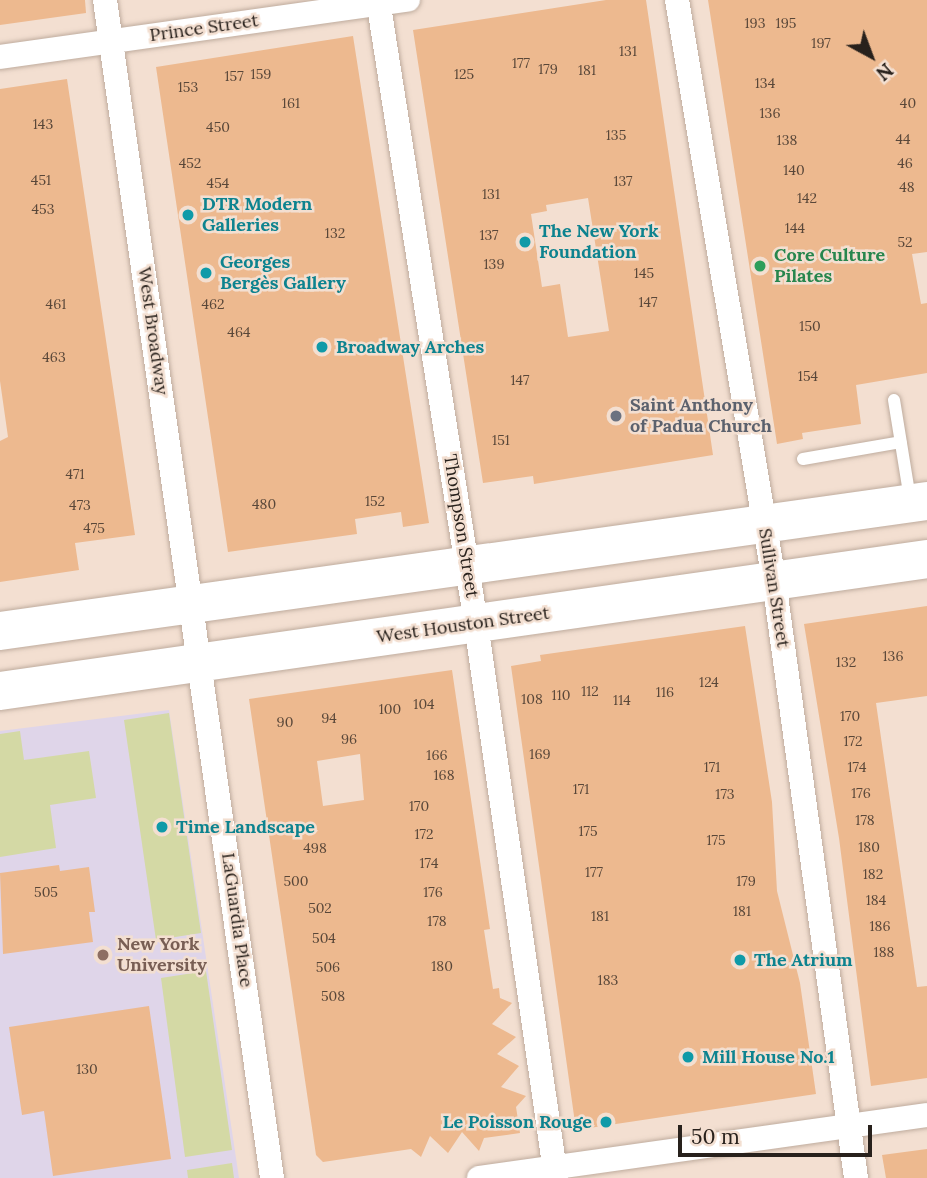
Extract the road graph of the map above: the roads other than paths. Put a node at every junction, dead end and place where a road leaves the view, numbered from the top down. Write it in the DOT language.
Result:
graph roads {
  1 [pos="105,0"];
  2 [pos="408,0"];
  3 [pos="677,0"];
  4 [pos="378,2"];
  5 [pos="111,41"];
  6 [pos="0,57"];
  7 [pos="894,400"];
  8 [pos="901,442"];
  9 [pos="803,459"];
  10 [pos="919,502"];
  11 [pos="765,524"];
  12 [pos="927,559"];
  13 [pos="467,566"];
  14 [pos="774,581"];
  15 [pos="192,604"];
  16 [pos="476,624"];
  17 [pos="0,631"];
  18 [pos="201,662"];
  19 [pos="0,691"];
  20 [pos="927,1115"];
  21 [pos="848,1126"];
  22 [pos="555,1173"];
  23 [pos="272,1178"];
  24 [pos="480,1178"];
  25 [pos="856,1178"];
  1 -- 5 [label="street, West Broadway"];
  2 -- 4 [label="street, Prince Street"];
  3 -- 11 [label="street, Sullivan Street"];
  4 -- 5 [label="street, Prince Street"];
  4 -- 13 [label="street, Thompson Street"];
  5 -- 6 [label="street, Prince Street"];
  5 -- 15 [label="street, West Broadway"];
  7 -- 8 [label="lane"];
  8 -- 9 [label="lane"];
  8 -- 10 [label="lane"];
  10 -- 11 [label="main road"];
  11 -- 13 [label="main road"];
  11 -- 14 [label="street, Sullivan Street"];
  12 -- 14 [label="main road, West Houston Street"];
  13 -- 15 [label="main road"];
  13 -- 16 [label="street, Thompson Street"];
  14 -- 16 [label="main road, West Houston Street"];
  14 -- 21 [label="street, Sullivan Street"];
  15 -- 17 [label="main road"];
  15 -- 18 [label="street, West Broadway"];
  16 -- 18 [label="main road, West Houston Street"];
  16 -- 22 [label="street, Thompson Street"];
  18 -- 19 [label="main road, West Houston Street"];
  18 -- 23 [label="street, LaGuardia Place"];
  20 -- 21 [label="street"];
  21 -- 22 [label="street"];
  21 -- 25 [label="street, Sullivan Street"];
  22 -- 24 [label="street"];
}
